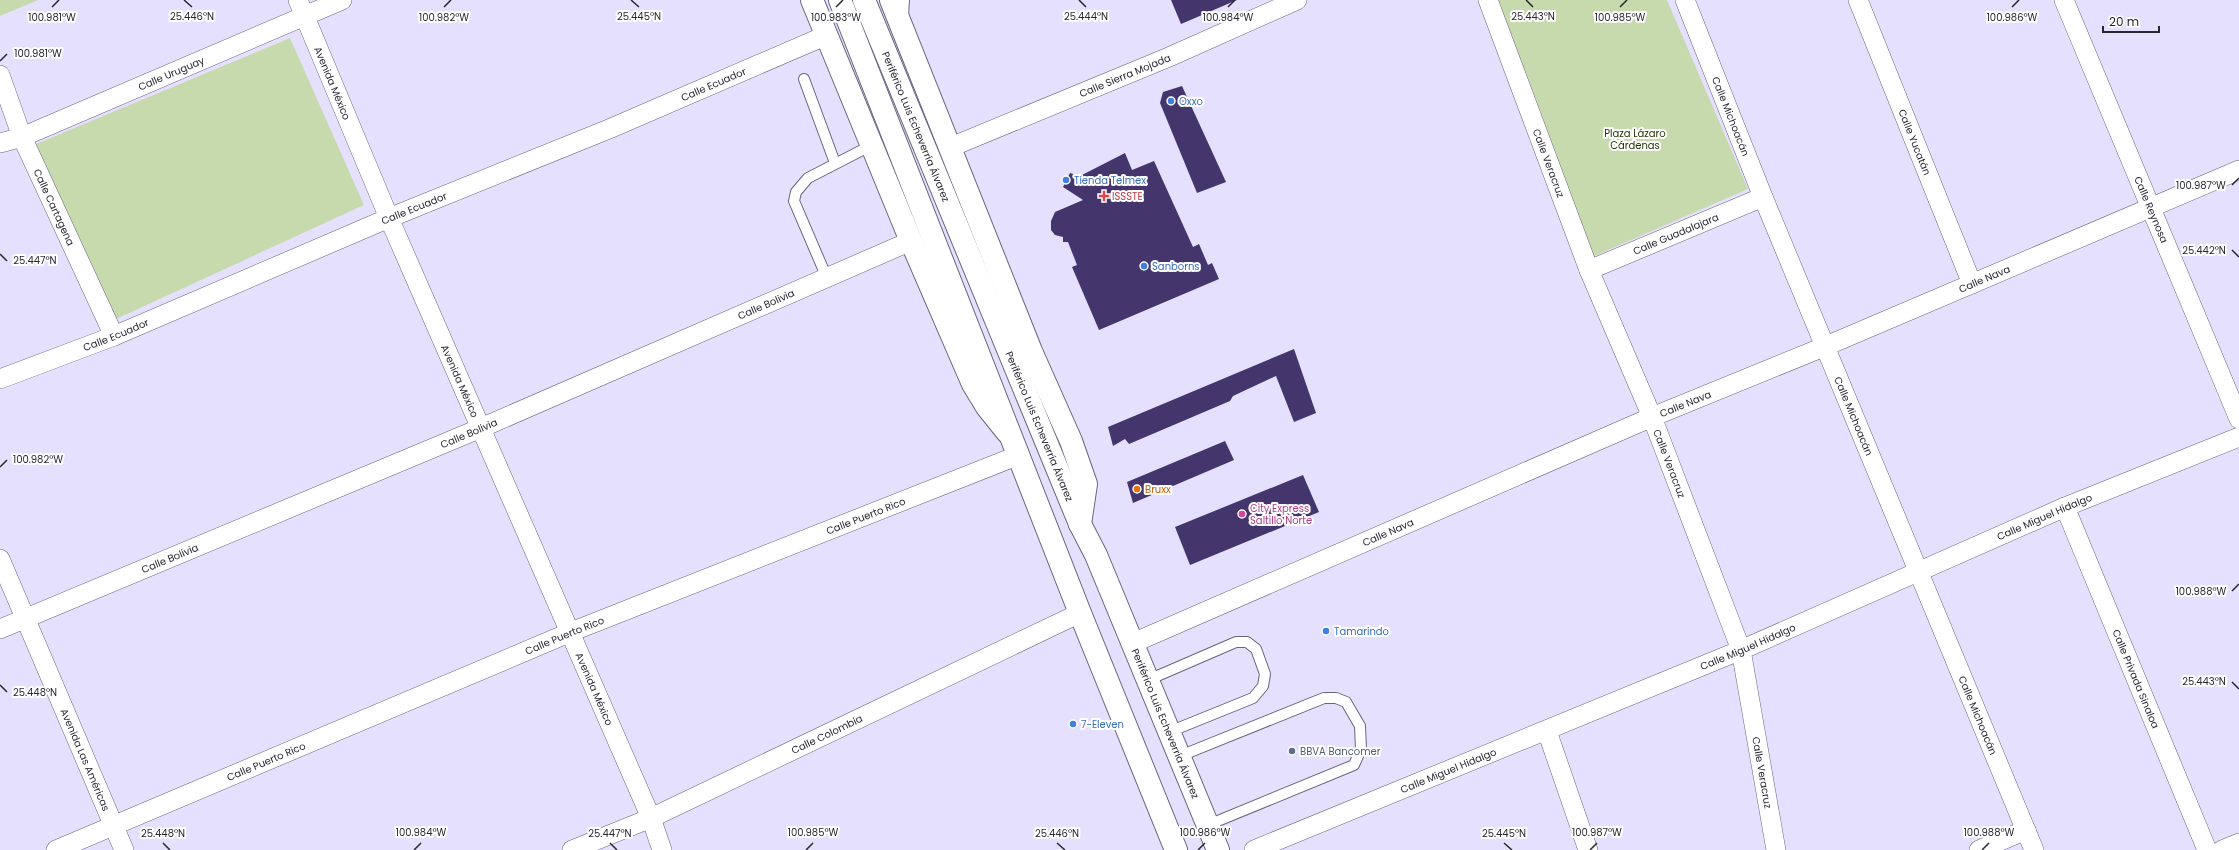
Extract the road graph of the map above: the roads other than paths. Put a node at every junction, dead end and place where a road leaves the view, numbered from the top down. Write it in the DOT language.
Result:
graph roads {
  1 [pos="342,0"];
  2 [pos="812,0"];
  3 [pos="840,0"];
  4 [pos="864,0"];
  5 [pos="891,0"];
  6 [pos="904,0"];
  7 [pos="1297,0"];
  8 [pos="1488,0"];
  9 [pos="1685,0"];
  10 [pos="1858,0"];
  11 [pos="2064,0"];
  12 [pos="301,8"];
  13 [pos="903,28"];
  14 [pos="827,36"];
  15 [pos="0,75"];
  16 [pos="804,80"];
  17 [pos="22,137"];
  18 [pos="0,143"];
  19 [pos="872,145"];
  20 [pos="951,147"];
  21 [pos="835,163"];
  22 [pos="2239,170"];
  23 [pos="1763,196"];
  24 [pos="2151,208"];
  25 [pos="389,218"];
  26 [pos="911,242"];
  27 [pos="1589,270"];
  28 [pos="827,278"];
  29 [pos="1972,284"];
  30 [pos="114,336"];
  31 [pos="1826,346"];
  32 [pos="0,379"];
  33 [pos="1652,417"];
  34 [pos="2239,419"];
  35 [pos="481,428"];
  36 [pos="2239,437"];
  37 [pos="1016,447"];
  38 [pos="2065,507"];
  39 [pos="1080,524"];
  40 [pos="0,559"];
  41 [pos="1918,570"];
  42 [pos="1080,613"];
  43 [pos="25,619"];
  44 [pos="0,629"];
  45 [pos="571,632"];
  46 [pos="1133,643"];
  47 [pos="1741,650"];
  48 [pos="1148,680"];
  49 [pos="1547,731"];
  50 [pos="1169,732"];
  51 [pos="1180,756"];
  52 [pos="651,818"];
  53 [pos="114,825"];
  54 [pos="1208,825"];
  55 [pos="2026,830"];
  56 [pos="2239,843"];
  57 [pos="56,850"];
  58 [pos="124,850"];
  59 [pos="572,850"];
  60 [pos="662,850"];
  61 [pos="1176,850"];
  62 [pos="1218,850"];
  63 [pos="1254,850"];
  64 [pos="1588,850"];
  65 [pos="1776,850"];
  66 [pos="1979,850"];
  67 [pos="2034,850"];
  68 [pos="2207,850"];
  69 [pos="2222,850"];
  1 -- 12 [label="street, Calle Uruguay"];
  2 -- 14 [label="main road"];
  3 -- 37 [label="main road"];
  4 -- 39 [label="main road, Periférico Luis Echeverría Álvarez"];
  5 -- 13 [label="main road"];
  6 -- 13 [label="lane"];
  7 -- 20 [label="street, Calle Sierra Mojada"];
  8 -- 27 [label="street, Calle Veracruz"];
  9 -- 23 [label="street, Calle Michoacán"];
  10 -- 29 [label="street, Calle Yucatán"];
  11 -- 24 [label="street, Calle Reynosa"];
  12 -- 17 [label="street, Calle Uruguay"];
  12 -- 25 [label="street, Avenida México"];
  13 -- 20 [label="main road"];
  14 -- 19 [label="main road"];
  14 -- 25 [label="street, Calle Ecuador"];
  15 -- 17 [label="street, Calle Cartagena"];
  16 -- 21 [label="lane"];
  17 -- 18 [label="street, Calle Uruguay"];
  17 -- 30 [label="street, Calle Cartagena"];
  19 -- 21 [label="lane"];
  19 -- 26 [label="main road"];
  20 -- 39 [label="main road"];
  21 -- 28 [label="lane"];
  22 -- 24 [label="street, Calle Nava"];
  23 -- 27 [label="street, Calle Guadalajara"];
  23 -- 31 [label="street, Calle Michoacán"];
  24 -- 29 [label="street, Calle Nava"];
  24 -- 34 [label="street, Calle Reynosa"];
  25 -- 30 [label="street, Calle Ecuador"];
  25 -- 35 [label="street, Avenida México"];
  26 -- 28 [label="street, Calle Bolivia"];
  26 -- 37 [label="main road"];
  27 -- 33 [label="street, Calle Veracruz"];
  28 -- 35 [label="street, Calle Bolivia"];
  29 -- 31 [label="street, Calle Nava"];
  30 -- 32 [label="street, Calle Ecuador"];
  31 -- 33 [label="street, Calle Nava"];
  31 -- 41 [label="street, Calle Michoacán"];
  33 -- 46 [label="street, Calle Nava"];
  33 -- 47 [label="street, Calle Veracruz"];
  35 -- 43 [label="street, Calle Bolivia"];
  35 -- 45 [label="street, Avenida México"];
  36 -- 38 [label="street, Calle Miguel Hidalgo"];
  37 -- 42 [label="main road"];
  37 -- 45 [label="street, Calle Puerto Rico"];
  38 -- 41 [label="street, Calle Miguel Hidalgo"];
  38 -- 68 [label="street, Calle Privada Sinaloa"];
  39 -- 46 [label="main road, Periférico Luis Echeverría Álvarez"];
  40 -- 43 [label="street, Avenida Las Américas"];
  41 -- 47 [label="street, Calle Miguel Hidalgo"];
  41 -- 55 [label="street, Calle Michoacán"];
  42 -- 52 [label="street, Calle Colombia"];
  42 -- 61 [label="main road"];
  43 -- 44 [label="street, Calle Bolivia"];
  43 -- 53 [label="street, Avenida Las Américas"];
  45 -- 52 [label="street, Avenida México"];
  45 -- 53 [label="street, Calle Puerto Rico"];
  46 -- 48 [label="main road, Periférico Luis Echeverría Álvarez"];
  47 -- 49 [label="street, Calle Miguel Hidalgo"];
  47 -- 65 [label="street, Calle Veracruz"];
  48 -- 50 [label="main road, Periférico Luis Echeverría Álvarez"];
  48 -- 50 [label="lane"];
  49 -- 63 [label="street, Calle Miguel Hidalgo"];
  49 -- 64 [label="street"];
  50 -- 51 [label="main road, Periférico Luis Echeverría Álvarez"];
  51 -- 54 [label="main road, Periférico Luis Echeverría Álvarez"];
  51 -- 54 [label="lane"];
  52 -- 59 [label="street, Calle Colombia"];
  52 -- 60 [label="street, Avenida México"];
  53 -- 57 [label="street, Calle Puerto Rico"];
  53 -- 58 [label="street, Avenida Las Américas"];
  54 -- 62 [label="main road, Periférico Luis Echeverría Álvarez"];
  55 -- 66 [label="street"];
  55 -- 67 [label="street, Calle Michoacán"];
  56 -- 69 [label="street"];
}
